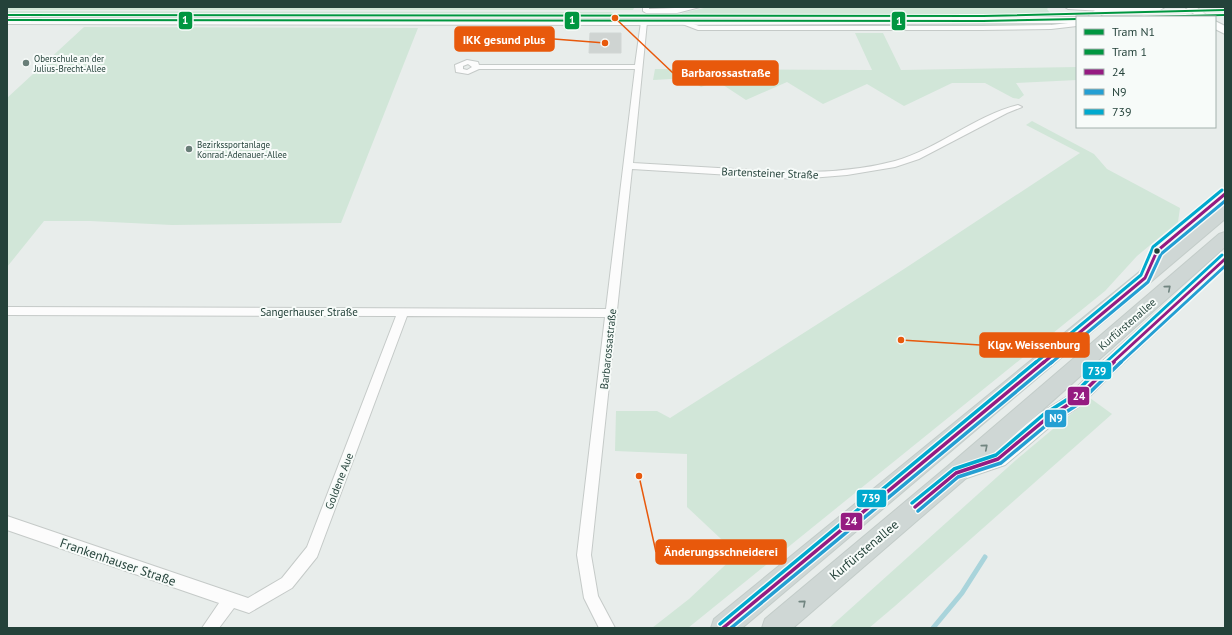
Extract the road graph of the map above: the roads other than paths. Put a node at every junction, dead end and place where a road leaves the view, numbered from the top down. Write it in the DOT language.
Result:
graph roads {
  1 [pos="697,7"];
  2 [pos="1068,7"];
  3 [pos="1160,7"];
  4 [pos="1190,7"];
  5 [pos="646,9"];
  6 [pos="1102,9"];
  7 [pos="1094,16"];
  8 [pos="1203,16"];
  9 [pos="1076,20"];
  10 [pos="7,21"];
  11 [pos="644,22"];
  12 [pos="682,22"];
  13 [pos="1076,24"];
  14 [pos="476,67"];
  15 [pos="640,67"];
  16 [pos="1018,107"];
  17 [pos="629,166"];
  18 [pos="1225,194"];
  19 [pos="1225,211"];
  20 [pos="1225,238"];
  21 [pos="1225,259"];
  22 [pos="1145,278"];
  23 [pos="7,311"];
  24 [pos="403,312"];
  25 [pos="612,314"];
  26 [pos="956,472"];
  27 [pos="7,523"];
  28 [pos="230,601"];
  29 [pos="210,628"];
  30 [pos="607,628"];
  31 [pos="722,628"];
  32 [pos="774,628"];
  1 -- 5 [label="street"];
  2 -- 6 [label="street"];
  3 -- 6 [label="main road"];
  4 -- 8 [label="main road"];
  6 -- 7 [label="main road"];
  9 -- 12 [label="main road"];
  10 -- 11 [label="main road"];
  11 -- 12 [label="main road"];
  11 -- 15 [label="street, Barbarossastraße"];
  12 -- 13 [label="street"];
  14 -- 15 [label="street"];
  15 -- 17 [label="street, Barbarossastraße"];
  16 -- 17 [label="street, Bartensteiner Straße"];
  17 -- 25 [label="street, Barbarossastraße"];
  18 -- 22 [label="main road, Kurfürstenallee"];
  19 -- 22 [label="main road, Kurfürstenallee"];
  26 -- 20 [label="main road, Kurfürstenallee, one-way"];
  21 -- 26 [label="main road, Kurfürstenallee"];
  22 -- 31 [label="main road, Kurfürstenallee"];
  23 -- 24 [label="street, Sangerhauser Straße"];
  24 -- 25 [label="street, Sangerhauser Straße"];
  24 -- 28 [label="street, Goldene Aue"];
  25 -- 30 [label="street, Barbarossastraße"];
  32 -- 26 [label="main road, Kurfürstenallee, one-way"];
  27 -- 28 [label="street, Frankenhauser Straße"];
  28 -- 29 [label="street"];
}
